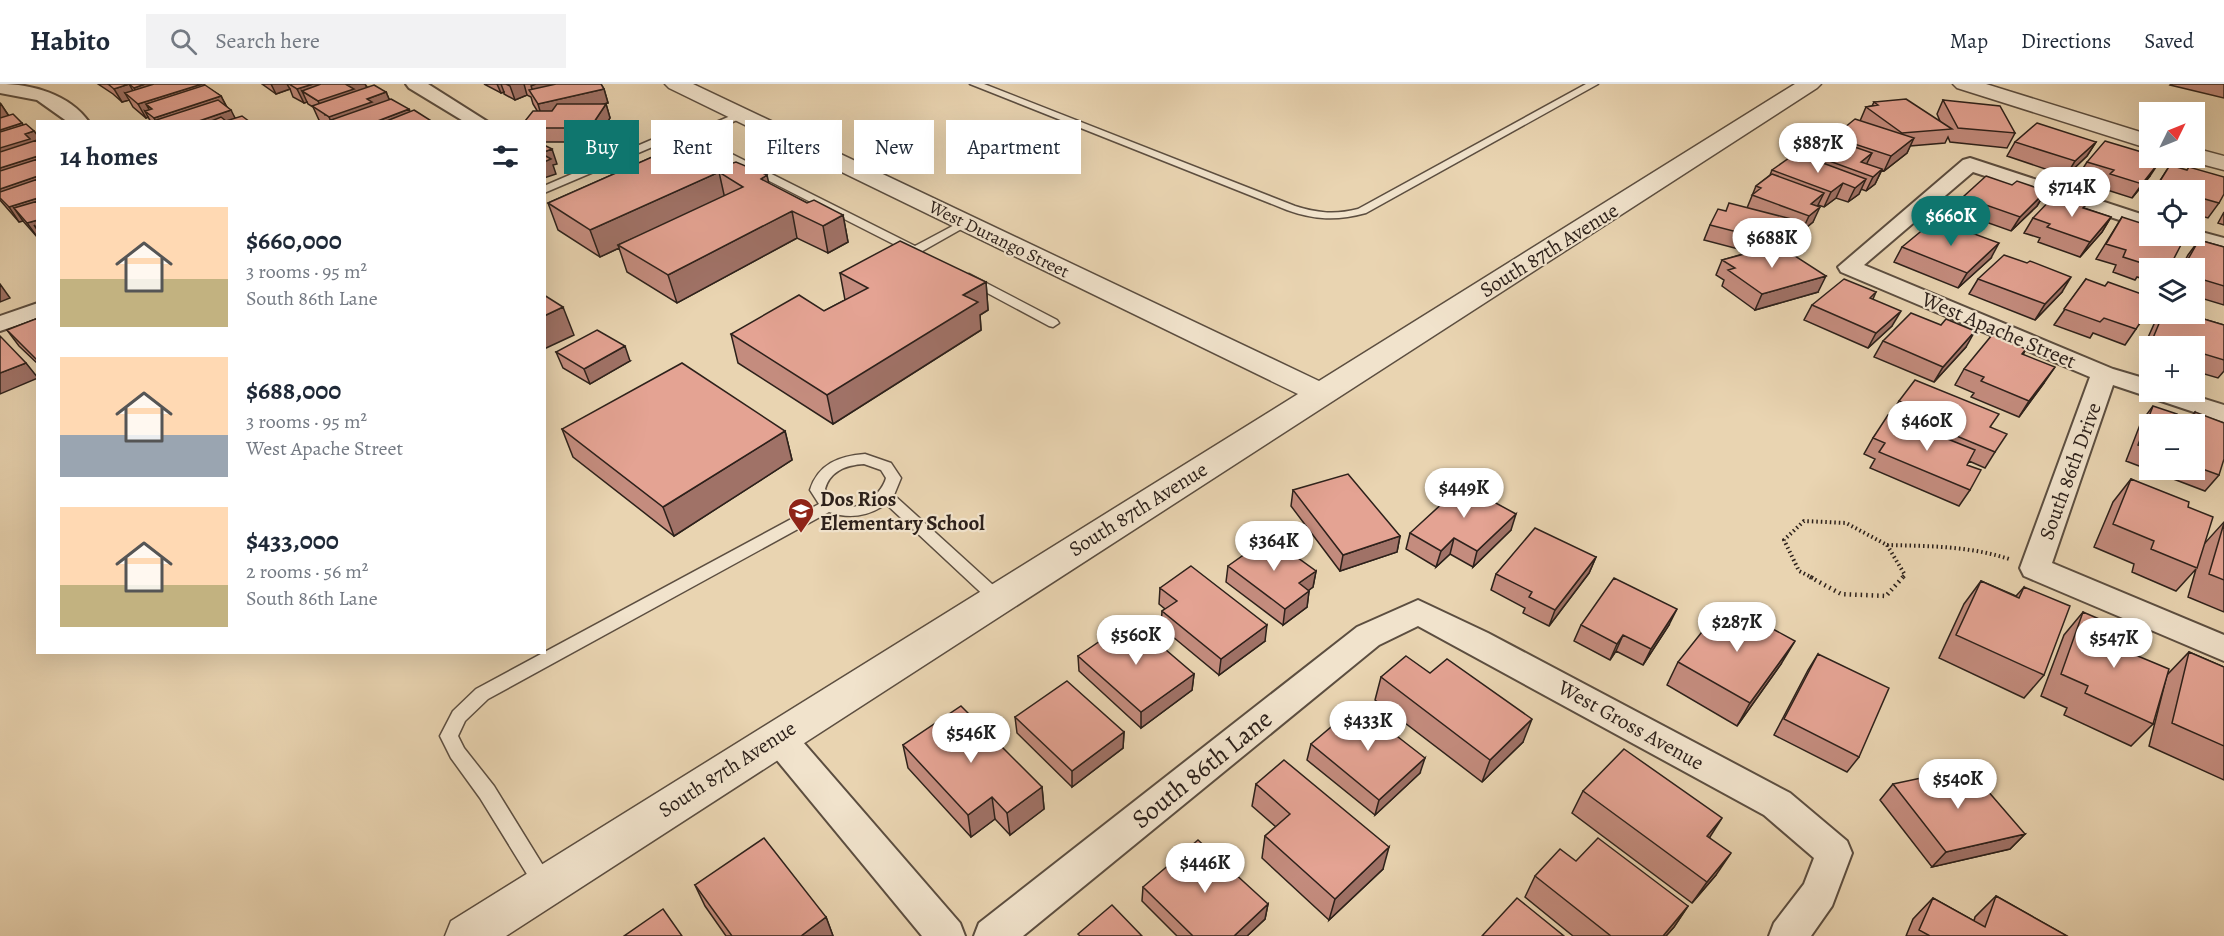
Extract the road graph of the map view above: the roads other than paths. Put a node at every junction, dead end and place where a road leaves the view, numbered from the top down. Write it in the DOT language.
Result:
graph roads {
  1 [pos="415,84"];
  2 [pos="676,84"];
  3 [pos="975,84"];
  4 [pos="1593,84"];
  5 [pos="1810,84"];
  6 [pos="1964,84"];
  7 [pos="0,88"];
  8 [pos="740,115"];
  9 [pos="78,120"];
  10 [pos="475,120"];
  11 [pos="729,120"];
  12 [pos="2139,139"];
  13 [pos="651,144"];
  14 [pos="2205,158"];
  15 [pos="733,159"];
  16 [pos="2224,163"];
  17 [pos="546,189"];
  18 [pos="2139,220"];
  19 [pos="966,223"];
  20 [pos="2205,240"];
  21 [pos="2224,245"];
  22 [pos="956,272"];
  23 [pos="36,311"];
  24 [pos="1053,323"];
  25 [pos="0,324"];
  26 [pos="2104,374"];
  27 [pos="2139,385"];
  28 [pos="1322,394"];
  29 [pos="2187,402"];
  30 [pos="2224,414"];
  31 [pos="887,497"];
  32 [pos="828,506"];
  33 [pos="997,598"];
  34 [pos="1418,612"];
  35 [pos="2224,649"];
  36 [pos="778,737"];
  37 [pos="545,886"];
  38 [pos="467,936"];
  39 [pos="946,936"];
  40 [pos="993,936"];
  41 [pos="1788,936"];
  1 -- 10 [label="street"];
  2 -- 8 [label="street, West Durango Street"];
  3 -- 4 [label="lane"];
  5 -- 28 [label="street, South 87th Avenue"];
  6 -- 12 [label="street"];
  7 -- 9 [label="street"];
  8 -- 11 [label="lane"];
  8 -- 19 [label="street, West Durango Street"];
  13 -- 17 [label="lane"];
  14 -- 16 [label="street"];
  15 -- 19 [label="lane"];
  18 -- 26 [label="street, West Apache Street"];
  19 -- 28 [label="street, West Durango Street"];
  20 -- 21 [label="street"];
  22 -- 24 [label="lane"];
  23 -- 25 [label="street"];
  26 -- 27 [label="street, West Apache Street"];
  26 -- 35 [label="street, South 86th Drive"];
  28 -- 33 [label="street, South 87th Avenue"];
  29 -- 30 [label="street"];
  31 -- 32 [label="lane"];
  31 -- 32 [label="lane"];
  31 -- 33 [label="lane"];
  32 -- 37 [label="lane"];
  33 -- 36 [label="street, South 87th Avenue"];
  34 -- 40 [label="street, South 86th Lane"];
  34 -- 41 [label="street, West Gross Avenue"];
  36 -- 37 [label="street, South 87th Avenue"];
  36 -- 39 [label="street"];
  37 -- 38 [label="street, South 87th Avenue"];
}
